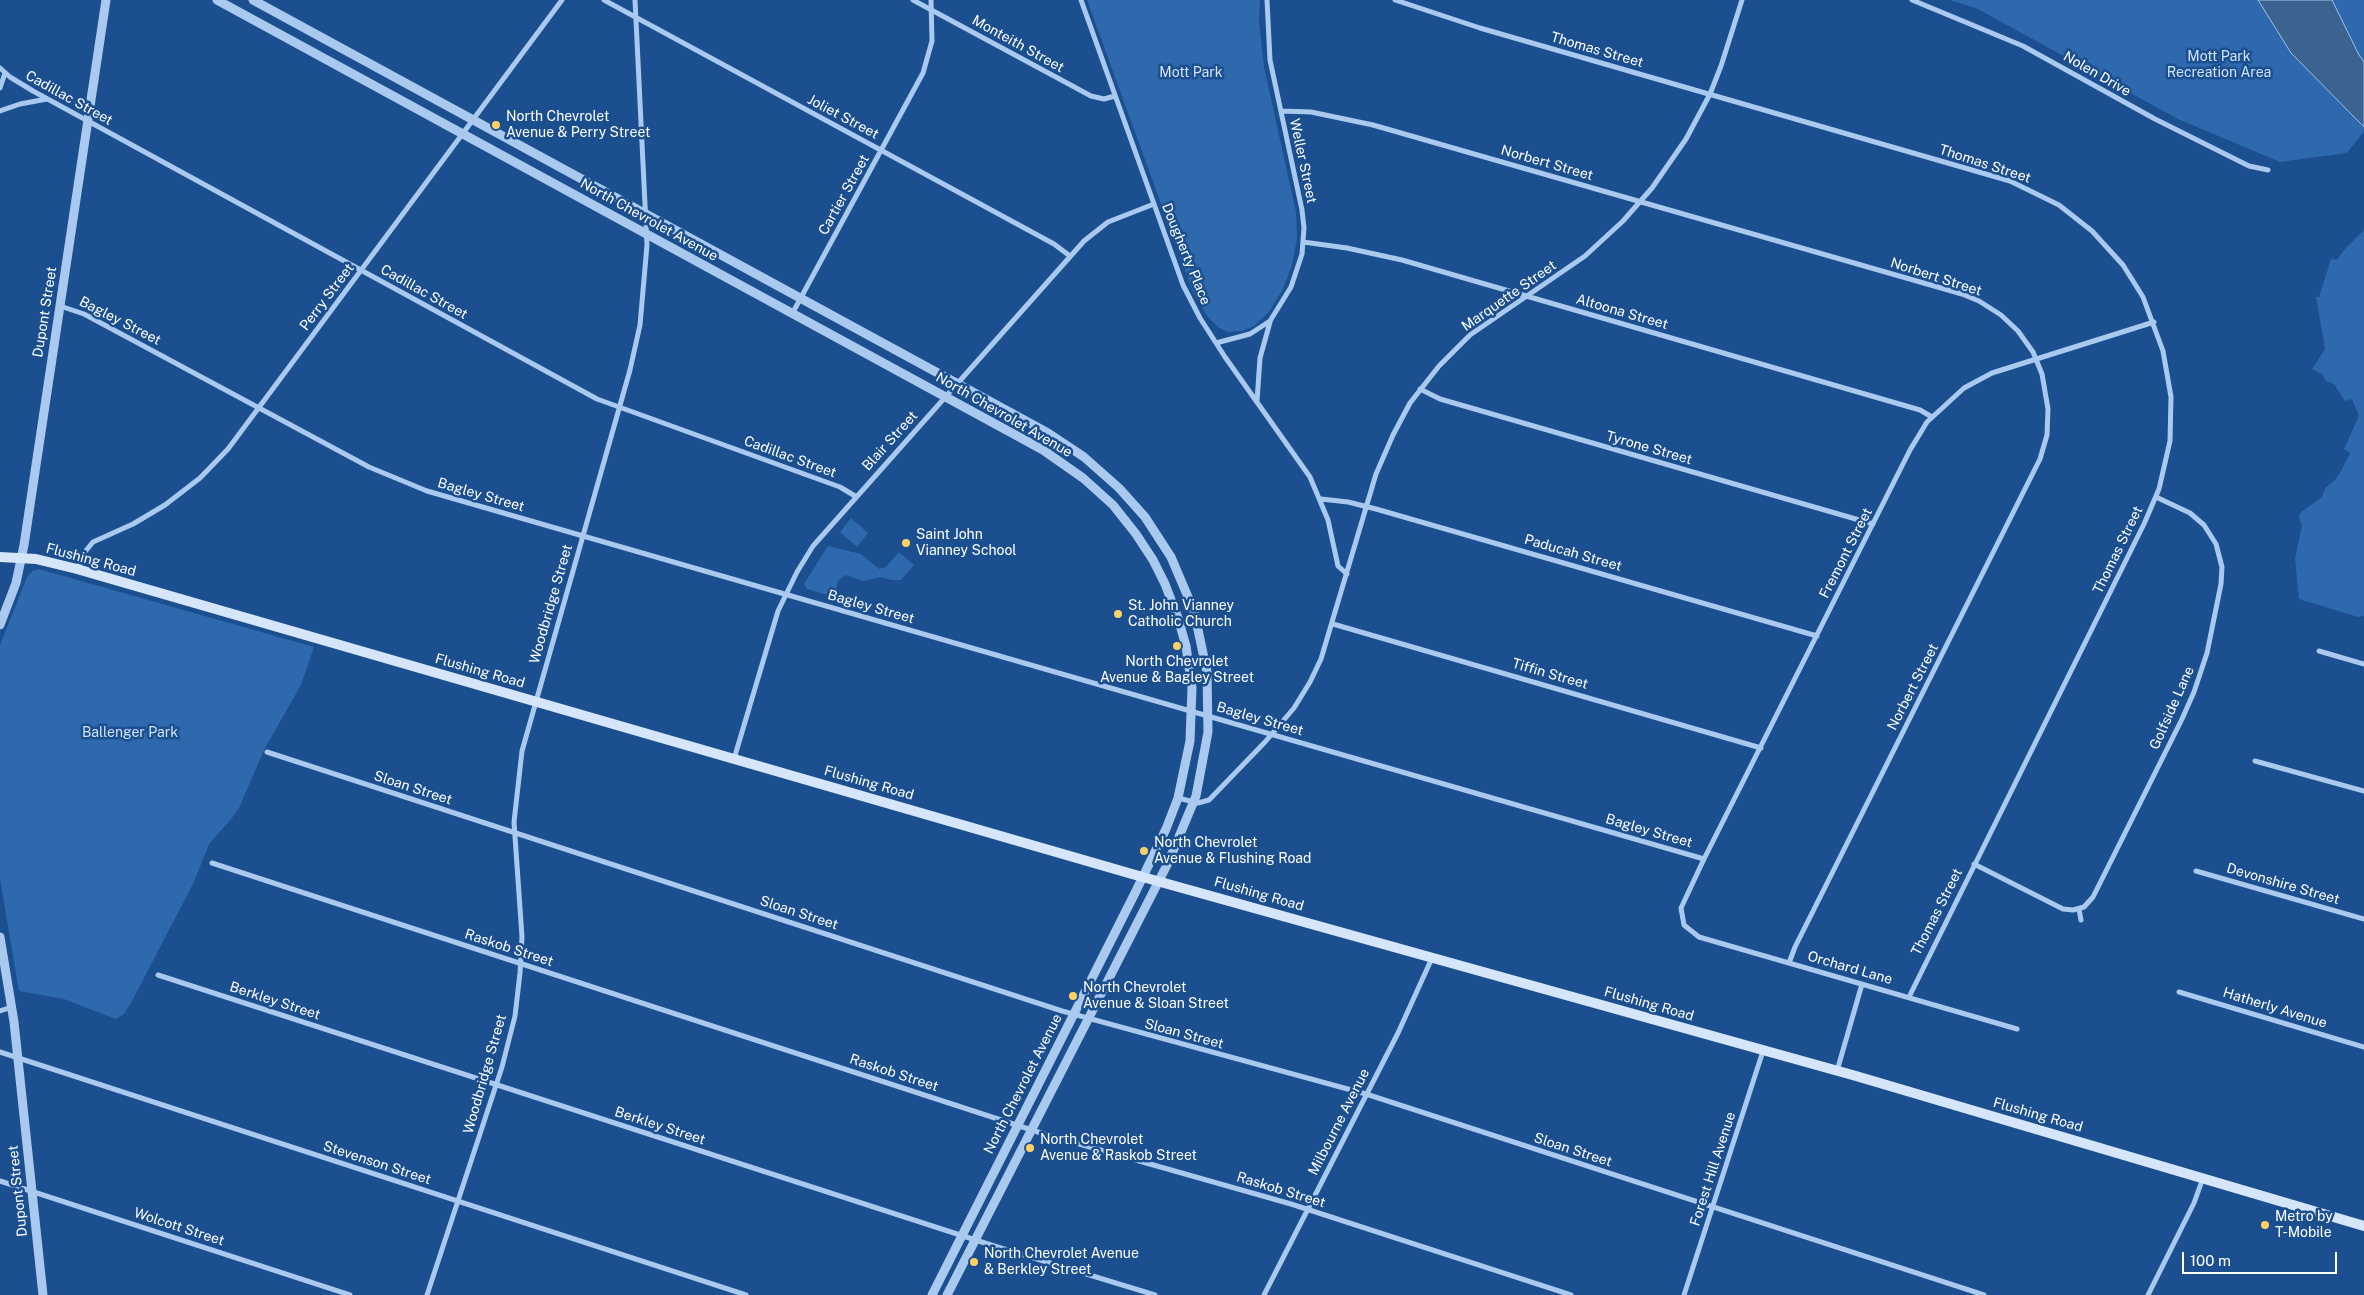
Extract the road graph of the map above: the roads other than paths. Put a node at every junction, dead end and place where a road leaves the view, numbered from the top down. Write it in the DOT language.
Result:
graph roads {
  1 [pos="106,0"];
  2 [pos="217,0"];
  3 [pos="253,0"];
  4 [pos="562,0"];
  5 [pos="604,0"];
  6 [pos="635,0"];
  7 [pos="913,0"];
  8 [pos="931,0"];
  9 [pos="1081,0"];
  10 [pos="1267,0"];
  11 [pos="1394,0"];
  12 [pos="1742,0"];
  13 [pos="1912,0"];
  14 [pos="933,11"];
  15 [pos="636,18"];
  16 [pos="304,28"];
  17 [pos="296,43"];
  18 [pos="0,68"];
  19 [pos="5,73"];
  20 [pos="0,88"];
  21 [pos="1710,94"];
  22 [pos="1115,96"];
  23 [pos="47,99"];
  24 [pos="0,111"];
  25 [pos="1280,111"];
  26 [pos="473,120"];
  27 [pos="88,121"];
  28 [pos="463,134"];
  29 [pos="881,150"];
  30 [pos="2268,170"];
  31 [pos="1640,202"];
  32 [pos="1154,204"];
  33 [pos="646,214"];
  34 [pos="647,234"];
  35 [pos="1303,242"];
  36 [pos="1070,256"];
  37 [pos="361,270"];
  38 [pos="1526,296"];
  39 [pos="801,298"];
  40 [pos="60,306"];
  41 [pos="792,314"];
  42 [pos="1270,321"];
  43 [pos="2154,322"];
  44 [pos="1216,343"];
  45 [pos="2036,358"];
  46 [pos="956,384"];
  47 [pos="1420,389"];
  48 [pos="945,396"];
  49 [pos="1257,402"];
  50 [pos="259,408"];
  51 [pos="619,408"];
  52 [pos="1932,417"];
  53 [pos="856,496"];
  54 [pos="2156,496"];
  55 [pos="1321,500"];
  56 [pos="1133,502"];
  57 [pos="1366,506"];
  58 [pos="1120,513"];
  59 [pos="1873,524"];
  60 [pos="582,536"];
  61 [pos="0,557"];
  62 [pos="22,558"];
  63 [pos="77,569"];
  64 [pos="1347,574"];
  65 [pos="785,594"];
  66 [pos="1333,624"];
  67 [pos="0,625"];
  68 [pos="1816,636"];
  69 [pos="2319,651"];
  70 [pos="2364,664"];
  71 [pos="535,701"];
  72 [pos="1192,711"];
  73 [pos="1209,716"];
  74 [pos="1273,734"];
  75 [pos="1760,748"];
  76 [pos="267,752"];
  77 [pos="734,759"];
  78 [pos="2255,761"];
  79 [pos="2364,791"];
  80 [pos="1178,798"];
  81 [pos="1194,802"];
  82 [pos="515,833"];
  83 [pos="1704,859"];
  84 [pos="212,863"];
  85 [pos="1974,864"];
  86 [pos="2196,871"];
  87 [pos="1143,876"];
  88 [pos="1159,881"];
  89 [pos="2079,909"];
  90 [pos="2364,919"];
  91 [pos="2081,920"];
  92 [pos="1683,922"];
  93 [pos="0,937"];
  94 [pos="1432,958"];
  95 [pos="1789,963"];
  96 [pos="521,964"];
  97 [pos="158,975"];
  98 [pos="1862,984"];
  99 [pos="2179,992"];
  100 [pos="1909,997"];
  101 [pos="12,1007"];
  102 [pos="0,1011"];
  103 [pos="1073,1014"];
  104 [pos="1088,1019"];
  105 [pos="2017,1029"];
  106 [pos="2364,1046"];
  107 [pos="1763,1050"];
  108 [pos="0,1052"];
  109 [pos="18,1058"];
  110 [pos="1837,1071"];
  111 [pos="496,1084"];
  112 [pos="1366,1094"];
  113 [pos="1018,1125"];
  114 [pos="1032,1130"];
  115 [pos="2203,1177"];
  116 [pos="0,1181"];
  117 [pos="32,1191"];
  118 [pos="458,1201"];
  119 [pos="1713,1207"];
  120 [pos="1308,1209"];
  121 [pos="2364,1226"];
  122 [pos="962,1236"];
  123 [pos="975,1240"];
  124 [pos="43,1295"];
  125 [pos="350,1295"];
  126 [pos="427,1295"];
  127 [pos="746,1295"];
  128 [pos="932,1295"];
  129 [pos="948,1295"];
  130 [pos="1155,1295"];
  131 [pos="1264,1295"];
  132 [pos="1572,1295"];
  133 [pos="1684,1295"];
  134 [pos="1984,1295"];
  135 [pos="2148,1295"];
  1 -- 27 [label="street, Dupont Street"];
  2 -- 17 [label="street, North Chevrolet Avenue"];
  3 -- 16 [label="street, North Chevrolet Avenue"];
  4 -- 26 [label="street, Perry Street"];
  5 -- 15 [label="street, Joliet Street"];
  6 -- 15 [label="street, Woodbridge Street"];
  7 -- 14 [label="street, Monteith Street"];
  8 -- 14 [label="street, Cartier Street"];
  9 -- 22 [label="street, Dougherty Place"];
  10 -- 25 [label="street, Weller Street"];
  11 -- 21 [label="street, Thomas Street"];
  12 -- 21 [label="street, Marquette Street"];
  13 -- 30 [label="street, Nolen Drive"];
  14 -- 22 [label="street, Monteith Street"];
  14 -- 29 [label="street, Cartier Street"];
  15 -- 29 [label="street, Joliet Street"];
  15 -- 33 [label="street, Woodbridge Street"];
  16 -- 17 [label="street"];
  16 -- 26 [label="street, North Chevrolet Avenue"];
  17 -- 28 [label="street, North Chevrolet Avenue"];
  18 -- 19 [label="street, Cadillac Street"];
  19 -- 20 [label="street"];
  19 -- 23 [label="street, Cadillac Street"];
  21 -- 31 [label="street, Marquette Street"];
  21 -- 43 [label="street, Thomas Street"];
  22 -- 32 [label="street, Dougherty Place"];
  23 -- 24 [label="street"];
  23 -- 27 [label="street, Cadillac Street"];
  25 -- 31 [label="street, Norbert Street"];
  25 -- 35 [label="street, Weller Street"];
  26 -- 28 [label="street, Perry Street"];
  26 -- 33 [label="street, North Chevrolet Avenue"];
  27 -- 37 [label="street, Cadillac Street"];
  27 -- 40 [label="street, Dupont Street"];
  28 -- 34 [label="street, North Chevrolet Avenue"];
  28 -- 37 [label="street, Perry Street"];
  29 -- 36 [label="street, Joliet Street"];
  29 -- 39 [label="street, Cartier Street"];
  31 -- 38 [label="street, Marquette Street"];
  31 -- 45 [label="street, Norbert Street"];
  32 -- 36 [label="street, Blair Street"];
  32 -- 44 [label="street, Dougherty Place"];
  33 -- 34 [label="street, Woodbridge Street"];
  33 -- 39 [label="street, North Chevrolet Avenue"];
  34 -- 41 [label="street, North Chevrolet Avenue"];
  34 -- 51 [label="street, Woodbridge Street"];
  35 -- 38 [label="street, Altoona Street"];
  35 -- 42 [label="street, Weller Street"];
  36 -- 46 [label="street, Blair Street"];
  37 -- 50 [label="street, Perry Street"];
  37 -- 51 [label="street, Cadillac Street"];
  38 -- 47 [label="street, Marquette Street"];
  38 -- 52 [label="street, Altoona Street"];
  39 -- 41 [label="street, Cartier Street"];
  39 -- 46 [label="street, North Chevrolet Avenue"];
  40 -- 50 [label="street, Bagley Street"];
  40 -- 62 [label="street, Dupont Street"];
  41 -- 48 [label="street, North Chevrolet Avenue"];
  42 -- 44 [label="street, Weller Street"];
  42 -- 49 [label="street, Weller Street"];
  43 -- 45 [label="street, Fremont Street"];
  43 -- 54 [label="street, Thomas Street"];
  44 -- 49 [label="street, Dougherty Place"];
  45 -- 52 [label="street, Fremont Street"];
  45 -- 95 [label="street, Norbert Street"];
  46 -- 48 [label="street, Blair Street"];
  46 -- 56 [label="street, North Chevrolet Avenue"];
  47 -- 57 [label="street, Marquette Street"];
  47 -- 59 [label="street, Tyrone Street"];
  48 -- 53 [label="street, Blair Street"];
  48 -- 58 [label="street, North Chevrolet Avenue"];
  49 -- 55 [label="street, Dougherty Place"];
  50 -- 60 [label="street, Bagley Street"];
  50 -- 63 [label="street, Perry Street"];
  51 -- 53 [label="street, Cadillac Street"];
  51 -- 60 [label="street, Woodbridge Street"];
  52 -- 59 [label="street, Fremont Street"];
  53 -- 65 [label="street, Blair Street"];
  54 -- 85 [label="street, Thomas Street"];
  54 -- 89 [label="street, Golfside Lane"];
  55 -- 57 [label="street, Paducah Street"];
  55 -- 64 [label="street, Dougherty Place"];
  56 -- 58 [label="street"];
  56 -- 73 [label="street, North Chevrolet Avenue"];
  57 -- 64 [label="street, Marquette Street"];
  57 -- 68 [label="street, Paducah Street"];
  58 -- 72 [label="street, North Chevrolet Avenue"];
  59 -- 68 [label="street, Fremont Street"];
  60 -- 65 [label="street, Bagley Street"];
  60 -- 71 [label="street, Woodbridge Street"];
  61 -- 62 [label="main road, Flushing Road"];
  62 -- 63 [label="main road, Flushing Road"];
  62 -- 67 [label="street, Dupont Street"];
  63 -- 71 [label="main road, Flushing Road"];
  64 -- 66 [label="street, Marquette Street"];
  65 -- 72 [label="street, Bagley Street"];
  65 -- 77 [label="street, Blair Street"];
  66 -- 74 [label="street, Marquette Street"];
  66 -- 75 [label="street, Tiffin Street"];
  68 -- 75 [label="street, Fremont Street"];
  69 -- 70 [label="street"];
  71 -- 77 [label="main road, Flushing Road"];
  71 -- 82 [label="street, Woodbridge Street"];
  72 -- 73 [label="street, Bagley Street"];
  72 -- 80 [label="street, North Chevrolet Avenue"];
  73 -- 74 [label="street, Bagley Street"];
  73 -- 81 [label="street, North Chevrolet Avenue"];
  74 -- 81 [label="street, Marquette Street"];
  74 -- 83 [label="street, Bagley Street"];
  75 -- 83 [label="street, Fremont Street"];
  76 -- 82 [label="street, Sloan Street"];
  77 -- 87 [label="main road, Flushing Road"];
  78 -- 79 [label="street"];
  80 -- 81 [label="street"];
  80 -- 87 [label="street, North Chevrolet Avenue"];
  81 -- 88 [label="street, North Chevrolet Avenue"];
  82 -- 96 [label="street, Woodbridge Street"];
  82 -- 103 [label="street, Sloan Street"];
  83 -- 92 [label="street, Fremont Street"];
  84 -- 96 [label="street, Raskob Street"];
  85 -- 89 [label="street"];
  85 -- 100 [label="street, Thomas Street"];
  86 -- 90 [label="street, Devonshire Street"];
  87 -- 88 [label="main road, Flushing Road"];
  87 -- 103 [label="street, North Chevrolet Avenue"];
  88 -- 94 [label="main road, Flushing Road"];
  88 -- 104 [label="street, North Chevrolet Avenue"];
  89 -- 91 [label="street"];
  92 -- 95 [label="street, Orchard Lane"];
  93 -- 101 [label="street, Dupont Street"];
  94 -- 107 [label="main road, Flushing Road"];
  94 -- 112 [label="street, Milbourne Avenue"];
  95 -- 98 [label="street, Orchard Lane"];
  96 -- 111 [label="street, Woodbridge Street"];
  96 -- 113 [label="street, Raskob Street"];
  97 -- 111 [label="street, Berkley Street"];
  98 -- 100 [label="street, Orchard Lane"];
  98 -- 110 [label="street"];
  99 -- 106 [label="street, Hatherly Avenue"];
  100 -- 105 [label="street, Orchard Lane"];
  101 -- 102 [label="street"];
  101 -- 109 [label="street, Dupont Street"];
  103 -- 104 [label="street, Sloan Street"];
  103 -- 113 [label="street, North Chevrolet Avenue"];
  104 -- 112 [label="street, Sloan Street"];
  104 -- 114 [label="street, North Chevrolet Avenue"];
  107 -- 110 [label="main road, Flushing Road"];
  107 -- 119 [label="street, Forest Hill Avenue"];
  108 -- 109 [label="street, Stevenson Street"];
  109 -- 117 [label="street, Dupont Street"];
  109 -- 118 [label="street, Stevenson Street"];
  110 -- 115 [label="main road, Flushing Road"];
  111 -- 118 [label="street, Woodbridge Street"];
  111 -- 122 [label="street, Berkley Street"];
  112 -- 119 [label="street, Sloan Street"];
  112 -- 120 [label="street, Milbourne Avenue"];
  113 -- 114 [label="street, Raskob Street"];
  113 -- 122 [label="street, North Chevrolet Avenue"];
  114 -- 120 [label="street, Raskob Street"];
  114 -- 123 [label="street, North Chevrolet Avenue"];
  115 -- 121 [label="main road, Flushing Road"];
  115 -- 135 [label="street"];
  116 -- 117 [label="street, Wolcott Street"];
  117 -- 124 [label="street, Dupont Street"];
  117 -- 125 [label="street, Wolcott Street"];
  118 -- 126 [label="street, Woodbridge Street"];
  118 -- 127 [label="street, Stevenson Street"];
  119 -- 133 [label="street, Forest Hill Avenue"];
  119 -- 134 [label="street, Sloan Street"];
  120 -- 131 [label="street, Milbourne Avenue"];
  120 -- 132 [label="street, Raskob Street"];
  122 -- 123 [label="street, Berkley Street"];
  122 -- 128 [label="street, North Chevrolet Avenue"];
  123 -- 129 [label="street, North Chevrolet Avenue"];
  123 -- 130 [label="street, Berkley Street"];
}
